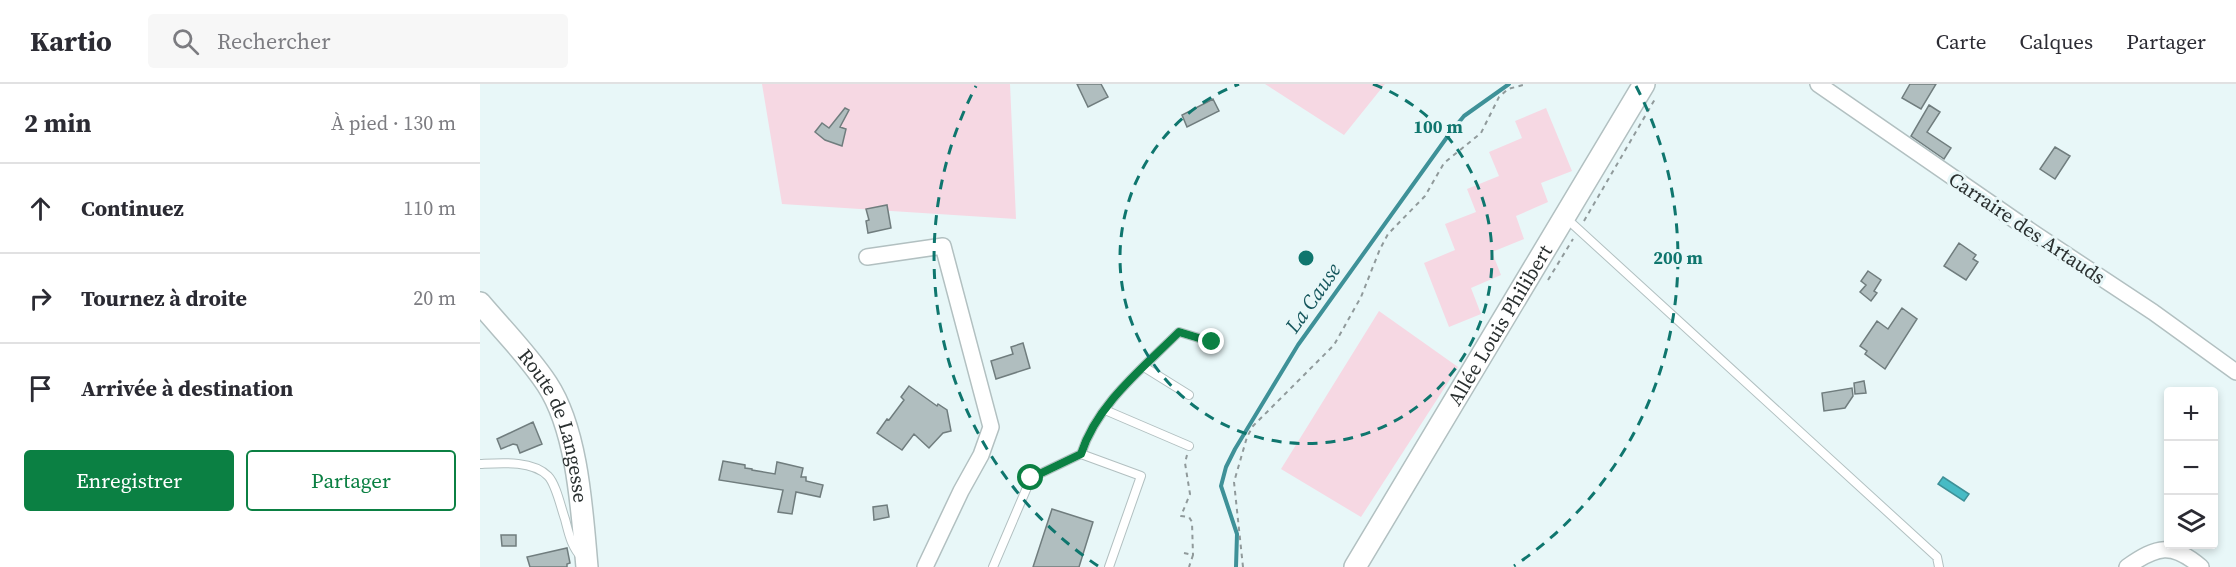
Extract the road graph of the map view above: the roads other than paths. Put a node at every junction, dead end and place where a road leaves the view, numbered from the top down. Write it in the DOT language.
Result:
graph roads {
  1 [pos="1644,84"];
  2 [pos="1818,84"];
  3 [pos="1564,217"];
  4 [pos="867,257"];
  5 [pos="480,303"];
  6 [pos="1212,342"];
  7 [pos="1144,368"];
  8 [pos="2236,372"];
  9 [pos="1189,395"];
  10 [pos="1105,410"];
  11 [pos="1189,446"];
  12 [pos="1081,454"];
  13 [pos="480,464"];
  14 [pos="584,566"];
  15 [pos="925,567"];
  16 [pos="993,567"];
  17 [pos="1109,567"];
  18 [pos="1355,567"];
  19 [pos="1939,567"];
  20 [pos="2127,567"];
  21 [pos="2202,567"];
  1 -- 3 [label="street, Allée Louis Philibert"];
  2 -- 8 [label="street, Carraire des Artauds"];
  3 -- 18 [label="street, Allée Louis Philibert"];
  3 -- 19 [label="lane"];
  4 -- 15 [label="street"];
  5 -- 14 [label="street, Route de Langesse"];
  6 -- 7 [label="lane"];
  7 -- 9 [label="lane"];
  7 -- 10 [label="lane"];
  10 -- 11 [label="lane"];
  10 -- 12 [label="lane"];
  12 -- 16 [label="lane"];
  12 -- 17 [label="lane"];
  13 -- 14 [label="lane"];
  20 -- 21 [label="street"];
}
